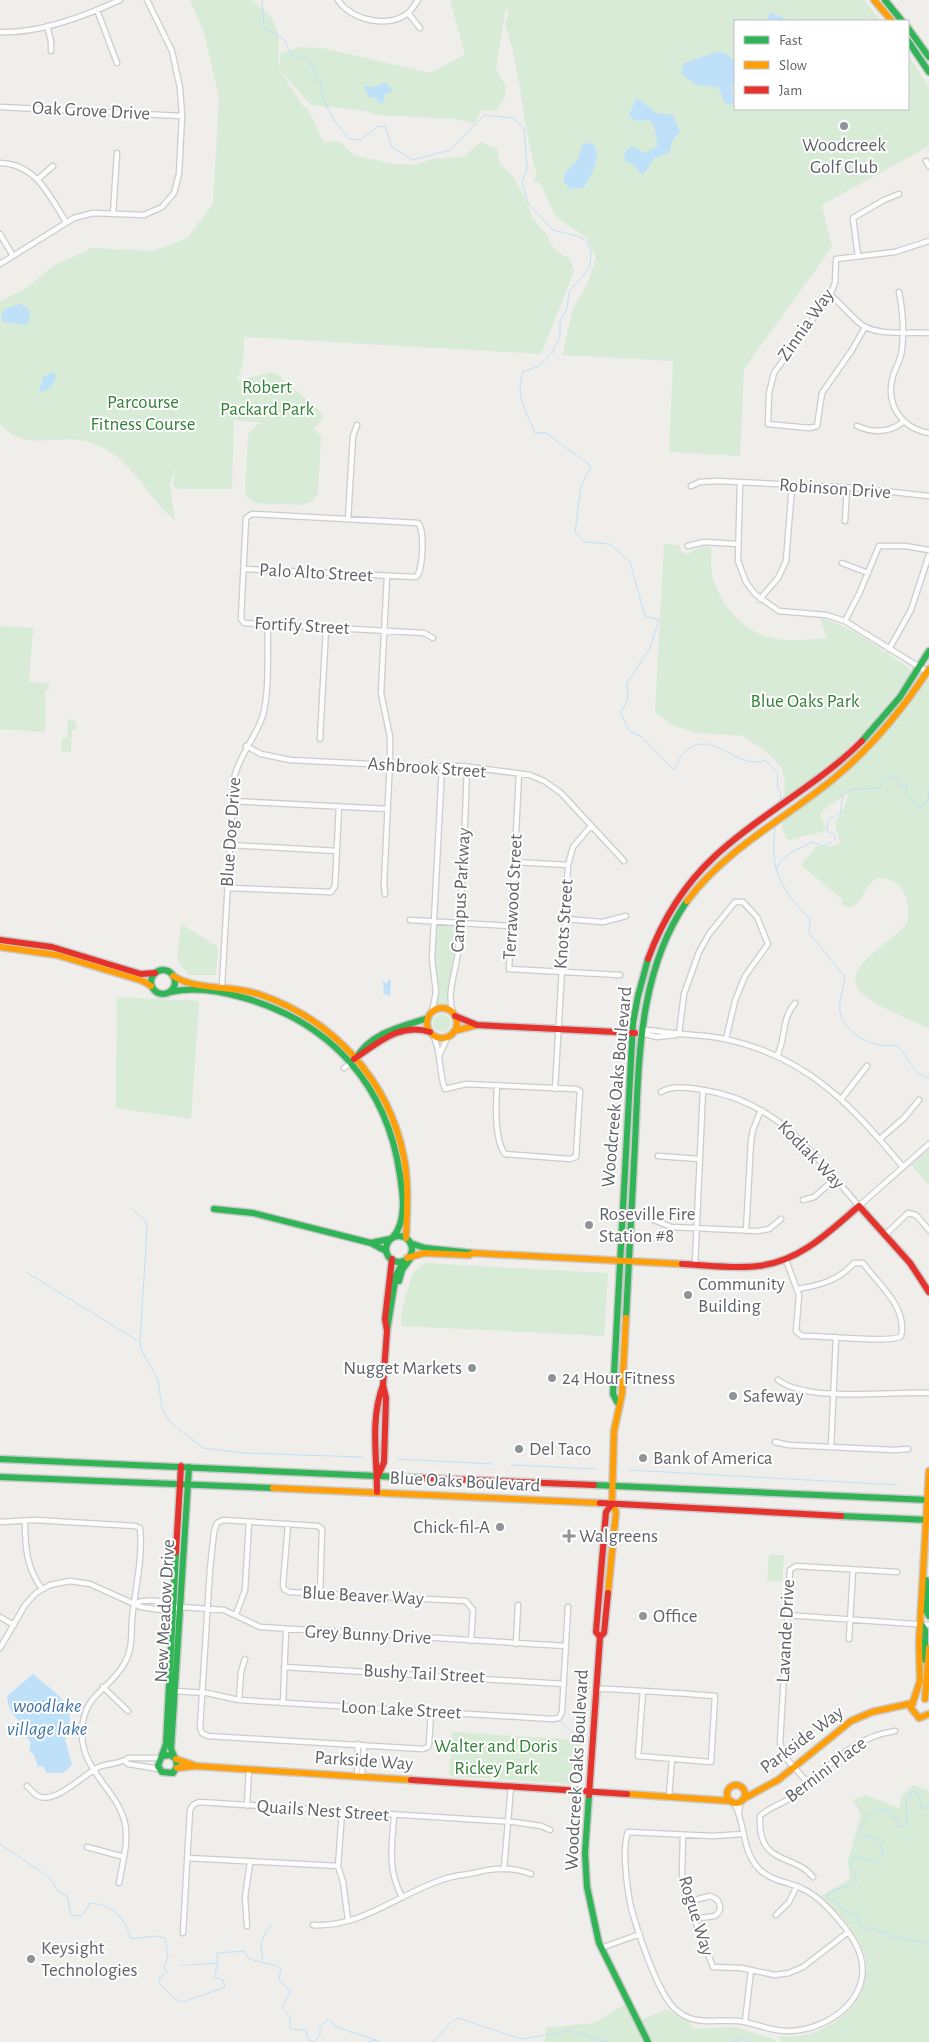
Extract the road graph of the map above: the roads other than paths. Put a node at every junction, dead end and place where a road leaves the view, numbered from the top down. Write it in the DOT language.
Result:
graph roads {
  1 [pos="120,0"];
  2 [pos="147,0"];
  3 [pos="338,0"];
  4 [pos="418,0"];
  5 [pos="874,0"];
  6 [pos="884,0"];
  7 [pos="97,10"];
  8 [pos="408,13"];
  9 [pos="891,20"];
  10 [pos="901,20"];
  11 [pos="47,26"];
  12 [pos="420,28"];
  13 [pos="909,29"];
  14 [pos="0,32"];
  15 [pos="909,42"];
  16 [pos="51,51"];
  17 [pos="929,57"];
  18 [pos="117,63"];
  19 [pos="928,69"];
  20 [pos="0,107"];
  21 [pos="182,116"];
  22 [pos="117,153"];
  23 [pos="0,163"];
  24 [pos="53,166"];
  25 [pos="38,179"];
  26 [pos="899,194"];
  27 [pos="113,214"];
  28 [pos="66,222"];
  29 [pos="0,234"];
  30 [pos="929,241"];
  31 [pos="13,256"];
  32 [pos="858,256"];
  33 [pos="0,264"];
  34 [pos="899,292"];
  35 [pos="830,295"];
  36 [pos="864,327"];
  37 [pos="902,332"];
  38 [pos="929,333"];
  39 [pos="903,422"];
  40 [pos="357,425"];
  41 [pos="857,426"];
  42 [pos="929,433"];
  43 [pos="740,483"];
  44 [pos="690,486"];
  45 [pos="792,486"];
  46 [pos="847,488"];
  47 [pos="929,496"];
  48 [pos="348,519"];
  49 [pos="845,521"];
  50 [pos="737,544"];
  51 [pos="688,546"];
  52 [pos="929,550"];
  53 [pos="929,555"];
  54 [pos="842,563"];
  55 [pos="244,569"];
  56 [pos="868,573"];
  57 [pos="387,576"];
  58 [pos="760,599"];
  59 [pos="845,621"];
  60 [pos="268,625"];
  61 [pos="326,628"];
  62 [pos="384,631"];
  63 [pos="433,638"];
  64 [pos="889,649"];
  65 [pos="929,652"];
  66 [pos="919,667"];
  67 [pos="928,671"];
  68 [pos="320,739"];
  69 [pos="246,746"];
  70 [pos="390,765"];
  71 [pos="442,766"];
  72 [pos="468,767"];
  73 [pos="519,774"];
  74 [pos="232,800"];
  75 [pos="339,806"];
  76 [pos="388,809"];
  77 [pos="591,826"];
  78 [pos="230,845"];
  79 [pos="337,851"];
  80 [pos="624,861"];
  81 [pos="514,862"];
  82 [pos="568,865"];
  83 [pos="227,888"];
  84 [pos="385,894"];
  85 [pos="626,916"];
  86 [pos="565,919"];
  87 [pos="410,920"];
  88 [pos="434,922"];
  89 [pos="460,923"];
  90 [pos="511,926"];
  91 [pos="0,940"];
  92 [pos="0,947"];
  93 [pos="561,972"];
  94 [pos="155,973"];
  95 [pos="620,975"];
  96 [pos="173,976"];
  97 [pos="222,985"];
  98 [pos="151,986"];
  99 [pos="170,992"];
  100 [pos="795,1004"];
  101 [pos="432,1012"];
  102 [pos="454,1014"];
  103 [pos="428,1018"];
  104 [pos="477,1024"];
  105 [pos="558,1030"];
  106 [pos="454,1031"];
  107 [pos="633,1033"];
  108 [pos="641,1033"];
  109 [pos="432,1034"];
  110 [pos="679,1034"];
  111 [pos="448,1036"];
  112 [pos="726,1039"];
  113 [pos="439,1055"];
  114 [pos="776,1056"];
  115 [pos="354,1060"];
  116 [pos="867,1066"];
  117 [pos="344,1068"];
  118 [pos="497,1086"];
  119 [pos="555,1089"];
  120 [pos="703,1090"];
  121 [pos="661,1092"];
  122 [pos="842,1098"];
  123 [pos="919,1100"];
  124 [pos="761,1110"];
  125 [pos="880,1139"];
  126 [pos="929,1144"];
  127 [pos="658,1156"];
  128 [pos="699,1159"];
  129 [pos="903,1167"];
  130 [pos="835,1179"];
  131 [pos="803,1200"];
  132 [pos="859,1206"];
  133 [pos="214,1209"];
  134 [pos="781,1219"];
  135 [pos="654,1220"];
  136 [pos="696,1229"];
  137 [pos="929,1230"];
  138 [pos="746,1231"];
  139 [pos="885,1235"];
  140 [pos="392,1238"];
  141 [pos="408,1241"];
  142 [pos="371,1243"];
  143 [pos="386,1251"];
  144 [pos="473,1253"];
  145 [pos="408,1258"];
  146 [pos="392,1259"];
  147 [pos="786,1260"];
  148 [pos="620,1261"];
  149 [pos="629,1262"];
  150 [pos="695,1264"];
  151 [pos="798,1289"];
  152 [pos="929,1292"];
  153 [pos="387,1331"];
  154 [pos="836,1337"];
  155 [pos="778,1380"];
  156 [pos="383,1385"];
  157 [pos="833,1392"];
  158 [pos="929,1393"];
  159 [pos="617,1402"];
  160 [pos="775,1442"];
  161 [pos="831,1447"];
  162 [pos="908,1449"];
  163 [pos="0,1459"];
  164 [pos="181,1466"];
  165 [pos="189,1467"];
  166 [pos="929,1471"];
  167 [pos="378,1476"];
  168 [pos="0,1477"];
  169 [pos="180,1484"];
  170 [pos="188,1484"];
  171 [pos="612,1487"];
  172 [pos="377,1492"];
  173 [pos="928,1500"];
  174 [pos="612,1504"];
  175 [pos="927,1519"];
  176 [pos="25,1521"];
  177 [pos="0,1522"];
  178 [pos="249,1522"];
  179 [pos="288,1524"];
  180 [pos="923,1569"];
  181 [pos="853,1570"];
  182 [pos="897,1572"];
  183 [pos="42,1589"];
  184 [pos="320,1594"];
  185 [pos="153,1602"];
  186 [pos="135,1604"];
  187 [pos="518,1605"];
  188 [pos="178,1607"];
  189 [pos="568,1607"];
  190 [pos="208,1608"];
  191 [pos="152,1609"];
  192 [pos="236,1614"];
  193 [pos="786,1615"];
  194 [pos="0,1617"];
  195 [pos="929,1617"];
  196 [pos="850,1619"];
  197 [pos="920,1623"];
  198 [pos="14,1624"];
  199 [pos="929,1625"];
  200 [pos="286,1630"];
  201 [pos="600,1637"];
  202 [pos="849,1639"];
  203 [pos="471,1641"];
  204 [pos="516,1644"];
  205 [pos="566,1646"];
  206 [pos="0,1648"];
  207 [pos="929,1648"];
  208 [pos="245,1659"];
  209 [pos="284,1667"];
  210 [pos="927,1669"];
  211 [pos="564,1684"];
  212 [pos="102,1687"];
  213 [pos="596,1688"];
  214 [pos="173,1691"];
  215 [pos="643,1691"];
  216 [pos="202,1693"];
  217 [pos="239,1700"];
  218 [pos="927,1701"];
  219 [pos="913,1702"];
  220 [pos="283,1703"];
  221 [pos="895,1708"];
  222 [pos="128,1712"];
  223 [pos="431,1712"];
  224 [pos="929,1714"];
  225 [pos="914,1715"];
  226 [pos="895,1730"];
  227 [pos="361,1745"];
  228 [pos="161,1757"];
  229 [pos="175,1758"];
  230 [pos="672,1759"];
  231 [pos="137,1761"];
  232 [pos="196,1766"];
  233 [pos="794,1767"];
  234 [pos="177,1768"];
  235 [pos="159,1769"];
  236 [pos="249,1769"];
  237 [pos="93,1770"];
  238 [pos="359,1776"];
  239 [pos="808,1783"];
  240 [pos="27,1786"];
  241 [pos="511,1786"];
  242 [pos="743,1790"];
  243 [pos="589,1791"];
  244 [pos="758,1791"];
  245 [pos="727,1792"];
  246 [pos="669,1796"];
  247 [pos="710,1799"];
  248 [pos="737,1801"];
  249 [pos="246,1806"];
  250 [pos="342,1812"];
  251 [pos="394,1816"];
  252 [pos="508,1822"];
  253 [pos="550,1830"];
  254 [pos="742,1834"];
  255 [pos="683,1835"];
  256 [pos="87,1846"];
  257 [pos="124,1857"];
  258 [pos="188,1858"];
  259 [pos="250,1863"];
  260 [pos="338,1866"];
  261 [pos="504,1869"];
  262 [pos="531,1874"];
  263 [pos="813,1877"];
  264 [pos="118,1883"];
  265 [pos="797,1886"];
  266 [pos="402,1897"];
  267 [pos="688,1902"];
  268 [pos="776,1915"];
  269 [pos="693,1919"];
  270 [pos="348,1920"];
  271 [pos="314,1925"];
  272 [pos="247,1926"];
  273 [pos="183,1933"];
  274 [pos="847,1933"];
  275 [pos="640,1934"];
  276 [pos="601,1948"];
  277 [pos="750,1970"];
  278 [pos="744,2022"];
  279 [pos="648,2042"];
  1 -- 7 [label="street"];
  2 -- 21 [label="street"];
  3 -- 8 [label="street"];
  4 -- 8 [label="street"];
  5 -- 9 [label="street"];
  6 -- 10 [label="street"];
  7 -- 11 [label="street"];
  7 -- 18 [label="street"];
  8 -- 12 [label="street"];
  11 -- 14 [label="street"];
  11 -- 16 [label="street"];
  13 -- 17 [label="street"];
  15 -- 19 [label="street"];
  20 -- 21 [label="street, Oak Grove Drive"];
  21 -- 27 [label="street"];
  22 -- 27 [label="street"];
  23 -- 25 [label="street"];
  24 -- 25 [label="street"];
  25 -- 28 [label="street"];
  26 -- 32 [label="street"];
  27 -- 28 [label="street"];
  28 -- 31 [label="street"];
  29 -- 31 [label="street"];
  30 -- 32 [label="street, Zinnia Way"];
  31 -- 33 [label="street"];
  32 -- 35 [label="street, Zinnia Way"];
  34 -- 37 [label="street"];
  35 -- 36 [label="street"];
  35 -- 36 [label="street, Zinnia Way"];
  36 -- 37 [label="street"];
  37 -- 38 [label="street"];
  37 -- 39 [label="street"];
  39 -- 41 [label="street"];
  39 -- 42 [label="street"];
  40 -- 48 [label="street"];
  43 -- 44 [label="street, Robinson Drive"];
  43 -- 45 [label="street, Robinson Drive"];
  43 -- 50 [label="street"];
  45 -- 46 [label="street, Robinson Drive"];
  45 -- 58 [label="street"];
  46 -- 47 [label="street, Robinson Drive"];
  46 -- 49 [label="street"];
  48 -- 55 [label="street"];
  48 -- 57 [label="street, Palo Alto Street"];
  50 -- 51 [label="street"];
  50 -- 58 [label="street"];
  52 -- 56 [label="street"];
  53 -- 64 [label="street"];
  54 -- 56 [label="street"];
  55 -- 57 [label="street, Palo Alto Street"];
  55 -- 60 [label="street, Fortify Street"];
  56 -- 59 [label="street"];
  57 -- 62 [label="street"];
  58 -- 59 [label="street"];
  59 -- 64 [label="street"];
  60 -- 61 [label="street, Fortify Street"];
  60 -- 69 [label="street, Blue Dog Drive"];
  61 -- 62 [label="street, Fortify Street"];
  61 -- 68 [label="street"];
  62 -- 63 [label="street, Fortify Street"];
  62 -- 70 [label="street"];
  64 -- 66 [label="street"];
  65 -- 66 [label="street, Woodcreek Oaks Boulevard"];
  66 -- 67 [label="street"];
  66 -- 107 [label="street, Woodcreek Oaks Boulevard"];
  67 -- 108 [label="street, Woodcreek Oaks Boulevard"];
  69 -- 70 [label="street, Ashbrook Street"];
  69 -- 74 [label="street, Blue Dog Drive"];
  70 -- 71 [label="street, Ashbrook Street"];
  70 -- 76 [label="street"];
  71 -- 72 [label="street, Ashbrook Street"];
  71 -- 88 [label="street, Campus Parkway"];
  72 -- 73 [label="street, Ashbrook Street"];
  72 -- 89 [label="street, Campus Parkway"];
  73 -- 77 [label="street, Ashbrook Street"];
  73 -- 81 [label="street, Terrawood Street"];
  74 -- 75 [label="street"];
  74 -- 78 [label="street, Blue Dog Drive"];
  75 -- 76 [label="street"];
  75 -- 79 [label="street"];
  76 -- 84 [label="street"];
  77 -- 80 [label="street, Ashbrook Street"];
  77 -- 82 [label="street, Knots Street"];
  78 -- 79 [label="street"];
  78 -- 83 [label="street, Blue Dog Drive"];
  79 -- 83 [label="street"];
  81 -- 82 [label="street"];
  81 -- 90 [label="street, Terrawood Street"];
  82 -- 86 [label="street, Knots Street"];
  83 -- 97 [label="street, Blue Dog Drive"];
  85 -- 86 [label="street"];
  86 -- 93 [label="street, Knots Street"];
  87 -- 88 [label="street"];
  88 -- 89 [label="street"];
  88 -- 101 [label="street, Campus Parkway"];
  89 -- 90 [label="street"];
  89 -- 102 [label="street, Campus Parkway"];
  90 -- 93 [label="street, Terrawood Street"];
  91 -- 94 [label="street"];
  92 -- 98 [label="street"];
  93 -- 95 [label="street"];
  93 -- 105 [label="street, Knots Street"];
  94 -- 96 [label="street"];
  94 -- 98 [label="street"];
  96 -- 97 [label="street"];
  96 -- 99 [label="street"];
  97 -- 115 [label="street"];
  98 -- 99 [label="street"];
  99 -- 115 [label="street"];
  100 -- 114 [label="street"];
  101 -- 102 [label="street"];
  101 -- 103 [label="street"];
  102 -- 104 [label="street"];
  102 -- 106 [label="street"];
  103 -- 109 [label="street"];
  103 -- 115 [label="street"];
  104 -- 105 [label="street"];
  104 -- 106 [label="street"];
  105 -- 107 [label="street"];
  105 -- 119 [label="street, Knots Street"];
  106 -- 111 [label="street"];
  107 -- 108 [label="street"];
  107 -- 148 [label="street, Woodcreek Oaks Boulevard"];
  108 -- 110 [label="street"];
  108 -- 149 [label="street, Woodcreek Oaks Boulevard"];
  109 -- 111 [label="street"];
  109 -- 113 [label="street"];
  109 -- 115 [label="street"];
  110 -- 112 [label="street"];
  110 -- 112 [label="street"];
  111 -- 113 [label="street"];
  112 -- 114 [label="street"];
  113 -- 118 [label="street"];
  114 -- 122 [label="street"];
  115 -- 117 [label="street"];
  115 -- 140 [label="street"];
  115 -- 141 [label="street"];
  116 -- 122 [label="street"];
  118 -- 119 [label="street"];
  118 -- 119 [label="street"];
  120 -- 121 [label="street, Kodiak Way"];
  120 -- 124 [label="street, Kodiak Way"];
  120 -- 128 [label="street"];
  122 -- 125 [label="street"];
  123 -- 125 [label="street"];
  124 -- 130 [label="street, Kodiak Way"];
  124 -- 138 [label="street"];
  125 -- 129 [label="street"];
  126 -- 129 [label="street"];
  127 -- 128 [label="street"];
  128 -- 136 [label="street"];
  129 -- 132 [label="street"];
  130 -- 131 [label="street"];
  130 -- 132 [label="street, Kodiak Way"];
  132 -- 139 [label="street"];
  132 -- 147 [label="street"];
  133 -- 142 [label="street"];
  134 -- 138 [label="street"];
  135 -- 136 [label="street"];
  136 -- 138 [label="street"];
  136 -- 150 [label="street"];
  137 -- 139 [label="street"];
  139 -- 152 [label="street"];
  140 -- 141 [label="street"];
  140 -- 142 [label="street"];
  140 -- 143 [label="street"];
  141 -- 144 [label="street"];
  141 -- 145 [label="street"];
  142 -- 143 [label="street"];
  143 -- 146 [label="street"];
  144 -- 145 [label="street"];
  144 -- 148 [label="street"];
  145 -- 146 [label="street"];
  145 -- 153 [label="street"];
  146 -- 153 [label="street"];
  147 -- 150 [label="street"];
  147 -- 151 [label="street"];
  148 -- 149 [label="street"];
  148 -- 159 [label="street, Woodcreek Oaks Boulevard"];
  149 -- 150 [label="street"];
  149 -- 159 [label="street, Woodcreek Oaks Boulevard"];
  151 -- 154 [label="street"];
  151 -- 154 [label="street"];
  153 -- 156 [label="street"];
  154 -- 157 [label="street"];
  155 -- 157 [label="street"];
  156 -- 167 [label="street"];
  156 -- 167 [label="street"];
  157 -- 158 [label="street"];
  157 -- 161 [label="street"];
  159 -- 171 [label="street, Woodcreek Oaks Boulevard"];
  160 -- 161 [label="street"];
  161 -- 162 [label="street"];
  163 -- 164 [label="street, Blue Oaks Boulevard"];
  164 -- 165 [label="street, Blue Oaks Boulevard"];
  164 -- 169 [label="street, New Meadow Drive"];
  165 -- 167 [label="street, Blue Oaks Boulevard"];
  165 -- 170 [label="street, New Meadow Drive"];
  166 -- 173 [label="street"];
  167 -- 171 [label="street, Blue Oaks Boulevard"];
  167 -- 172 [label="street"];
  168 -- 169 [label="street, Blue Oaks Boulevard"];
  169 -- 170 [label="street, Blue Oaks Boulevard"];
  169 -- 188 [label="street, New Meadow Drive"];
  170 -- 172 [label="street, Blue Oaks Boulevard"];
  170 -- 188 [label="street, New Meadow Drive"];
  171 -- 173 [label="street, Blue Oaks Boulevard"];
  171 -- 174 [label="street, Woodcreek Oaks Boulevard"];
  172 -- 174 [label="street, Blue Oaks Boulevard"];
  173 -- 175 [label="street"];
  174 -- 175 [label="street, Blue Oaks Boulevard"];
  174 -- 201 [label="street, Woodcreek Oaks Boulevard"];
  174 -- 201 [label="street, Woodcreek Oaks Boulevard"];
  175 -- 180 [label="street"];
  176 -- 177 [label="street"];
  176 -- 183 [label="street"];
  176 -- 186 [label="street"];
  178 -- 179 [label="street"];
  178 -- 190 [label="street"];
  178 -- 192 [label="street"];
  179 -- 184 [label="street"];
  179 -- 184 [label="street, Blue Beaver Way"];
  180 -- 195 [label="street"];
  180 -- 197 [label="street"];
  181 -- 182 [label="street, Lavande Drive"];
  181 -- 193 [label="street, Lavande Drive"];
  181 -- 196 [label="street"];
  183 -- 186 [label="street"];
  183 -- 198 [label="street"];
  184 -- 203 [label="street, Blue Beaver Way"];
  185 -- 186 [label="street"];
  185 -- 188 [label="street"];
  185 -- 191 [label="street"];
  186 -- 191 [label="street"];
  186 -- 212 [label="street"];
  187 -- 204 [label="street"];
  188 -- 190 [label="street, Grey Bunny Drive"];
  188 -- 191 [label="street"];
  188 -- 214 [label="street, New Meadow Drive"];
  189 -- 205 [label="street, Loon Lake Street"];
  190 -- 192 [label="street, Grey Bunny Drive"];
  190 -- 216 [label="street"];
  192 -- 200 [label="street, Grey Bunny Drive"];
  193 -- 196 [label="street"];
  193 -- 233 [label="street, Lavande Drive"];
  194 -- 198 [label="street"];
  195 -- 197 [label="street"];
  196 -- 197 [label="street"];
  196 -- 202 [label="street"];
  197 -- 199 [label="street"];
  197 -- 210 [label="street"];
  197 -- 219 [label="street"];
  198 -- 206 [label="street"];
  200 -- 203 [label="street, Grey Bunny Drive"];
  200 -- 209 [label="street"];
  201 -- 213 [label="street, Woodcreek Oaks Boulevard"];
  203 -- 204 [label="street, Grey Bunny Drive"];
  204 -- 205 [label="street, Grey Bunny Drive"];
  205 -- 211 [label="street, Loon Lake Street"];
  207 -- 210 [label="street"];
  208 -- 217 [label="street"];
  209 -- 211 [label="street, Bushy Tail Street"];
  209 -- 220 [label="street"];
  210 -- 218 [label="street"];
  211 -- 223 [label="street, Loon Lake Street"];
  212 -- 222 [label="street"];
  212 -- 237 [label="street"];
  213 -- 215 [label="street"];
  213 -- 243 [label="street, Woodcreek Oaks Boulevard"];
  214 -- 216 [label="street, Loon Lake Street"];
  214 -- 228 [label="street, New Meadow Drive"];
  214 -- 229 [label="street, New Meadow Drive"];
  215 -- 230 [label="street"];
  215 -- 230 [label="street"];
  216 -- 217 [label="street, Loon Lake Street"];
  216 -- 227 [label="street"];
  217 -- 220 [label="street, Loon Lake Street"];
  218 -- 219 [label="street, Parkside Way"];
  219 -- 221 [label="street, Parkside Way"];
  219 -- 225 [label="street"];
  220 -- 223 [label="street, Loon Lake Street"];
  221 -- 225 [label="street"];
  221 -- 233 [label="street, Parkside Way"];
  223 -- 227 [label="street"];
  224 -- 225 [label="street"];
  226 -- 239 [label="street, Bernini Place"];
  227 -- 238 [label="street"];
  228 -- 229 [label="street, Parkside Way"];
  228 -- 231 [label="street"];
  228 -- 235 [label="street, New Meadow Drive"];
  229 -- 232 [label="street, Parkside Way"];
  229 -- 234 [label="street, New Meadow Drive"];
  230 -- 246 [label="street"];
  231 -- 235 [label="street"];
  231 -- 237 [label="street"];
  232 -- 234 [label="street, Parkside Way"];
  232 -- 236 [label="street, Parkside Way"];
  233 -- 239 [label="street, Lavande Drive"];
  233 -- 244 [label="street, Parkside Way"];
  234 -- 235 [label="street, Parkside Way"];
  236 -- 238 [label="street, Parkside Way"];
  236 -- 249 [label="street"];
  237 -- 240 [label="street"];
  237 -- 257 [label="street"];
  238 -- 241 [label="street, Parkside Way"];
  239 -- 263 [label="street, Bernini Place"];
  241 -- 243 [label="street, Parkside Way"];
  241 -- 252 [label="street"];
  242 -- 244 [label="street, Parkside Way"];
  242 -- 245 [label="street, Parkside Way"];
  242 -- 248 [label="street"];
  243 -- 246 [label="street, Parkside Way"];
  243 -- 276 [label="street, Woodcreek Oaks Boulevard"];
  244 -- 248 [label="street, Parkside Way"];
  245 -- 247 [label="street, Parkside Way"];
  245 -- 248 [label="street"];
  246 -- 247 [label="street, Parkside Way"];
  247 -- 248 [label="street, Parkside Way"];
  248 -- 254 [label="street"];
  249 -- 250 [label="street, Quails Nest Street"];
  249 -- 258 [label="street, Quails Nest Street"];
  250 -- 251 [label="street, Quails Nest Street"];
  250 -- 260 [label="street"];
  251 -- 252 [label="street, Quails Nest Street"];
  251 -- 266 [label="street"];
  252 -- 253 [label="street, Quails Nest Street"];
  252 -- 261 [label="street"];
  254 -- 255 [label="street"];
  254 -- 265 [label="street"];
  255 -- 267 [label="street, Rogue Way"];
  255 -- 275 [label="street"];
  256 -- 257 [label="street"];
  257 -- 264 [label="street"];
  258 -- 259 [label="street"];
  258 -- 273 [label="street"];
  259 -- 260 [label="street"];
  259 -- 272 [label="street"];
  260 -- 270 [label="street"];
  261 -- 262 [label="street"];
  261 -- 266 [label="street"];
  265 -- 268 [label="street"];
  265 -- 274 [label="street"];
  266 -- 270 [label="street"];
  267 -- 269 [label="street, Rogue Way"];
  267 -- 269 [label="street"];
  269 -- 277 [label="street, Rogue Way"];
  270 -- 271 [label="street"];
  274 -- 277 [label="street, Rogue Way"];
  274 -- 278 [label="street"];
  275 -- 276 [label="street"];
  275 -- 278 [label="street"];
  276 -- 279 [label="street, Woodcreek Oaks Boulevard"];
  277 -- 278 [label="street"];
}
